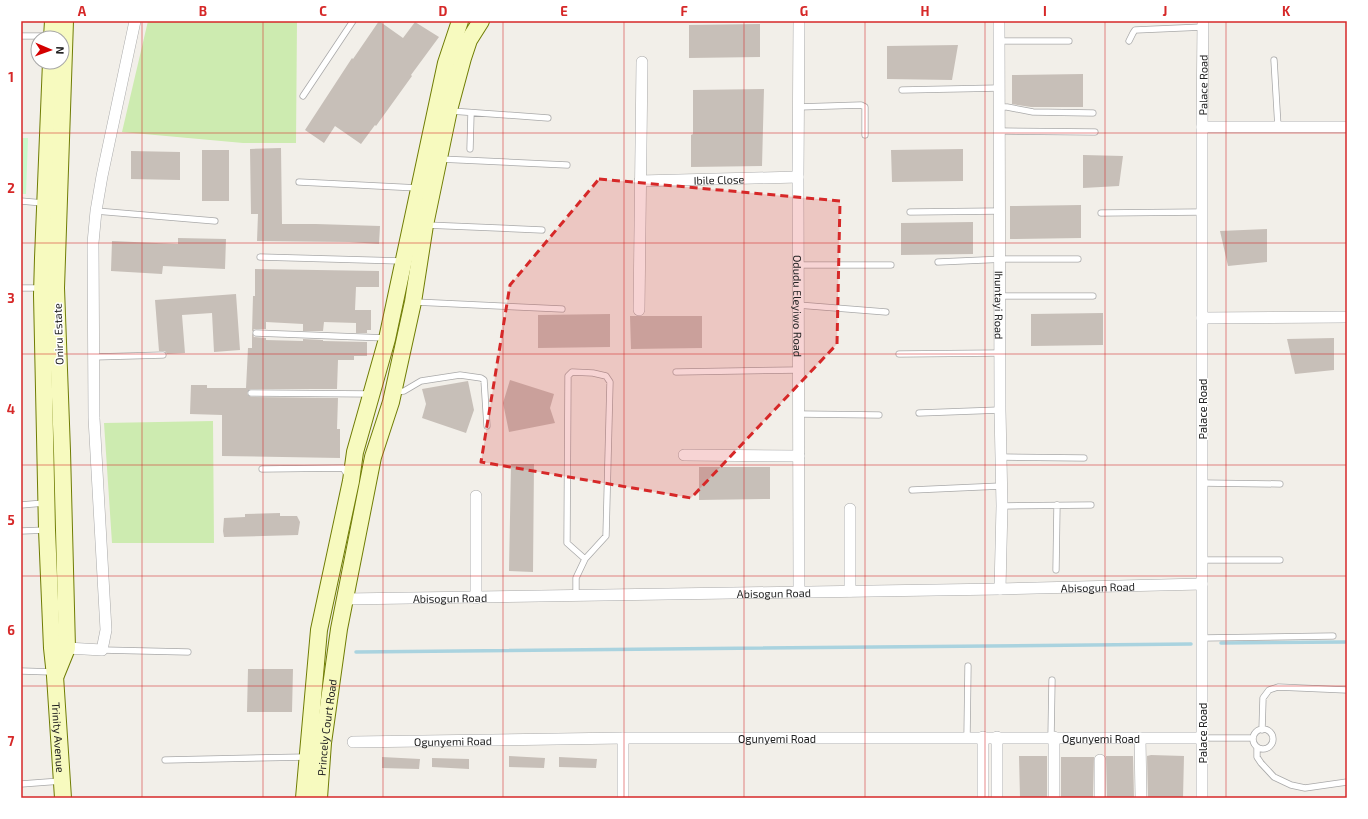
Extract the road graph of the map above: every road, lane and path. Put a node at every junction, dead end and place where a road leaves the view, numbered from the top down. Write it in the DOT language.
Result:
graph roads {
  1 [pos="65,21"];
  2 [pos="135,21"];
  3 [pos="353,21"];
  4 [pos="460,21"];
  5 [pos="482,21"];
  6 [pos="799,21"];
  7 [pos="999,21"];
  8 [pos="1203,24"];
  9 [pos="999,41"];
  10 [pos="1068,41"];
  11 [pos="1129,41"];
  12 [pos="1274,60"];
  13 [pos="642,62"];
  14 [pos="51,70"];
  15 [pos="1000,88"];
  16 [pos="902,90"];
  17 [pos="303,96"];
  18 [pos="798,107"];
  19 [pos="1000,107"];
  20 [pos="449,110"];
  21 [pos="471,113"];
  22 [pos="1093,113"];
  23 [pos="548,118"];
  24 [pos="1278,127"];
  25 [pos="1347,127"];
  26 [pos="1202,128"];
  27 [pos="1000,131"];
  28 [pos="1095,132"];
  29 [pos="865,135"];
  30 [pos="470,149"];
  31 [pos="440,158"];
  32 [pos="567,165"];
  33 [pos="798,177"];
  34 [pos="640,181"];
  35 [pos="299,182"];
  36 [pos="420,188"];
  37 [pos="21,201"];
  38 [pos="52,204"];
  39 [pos="96,211"];
  40 [pos="1000,211"];
  41 [pos="910,212"];
  42 [pos="1202,212"];
  43 [pos="1101,213"];
  44 [pos="215,221"];
  45 [pos="425,225"];
  46 [pos="542,230"];
  47 [pos="260,257"];
  48 [pos="1078,259"];
  49 [pos="1000,260"];
  50 [pos="404,261"];
  51 [pos="938,262"];
  52 [pos="798,265"];
  53 [pos="891,265"];
  54 [pos="21,288"];
  55 [pos="49,288"];
  56 [pos="1000,296"];
  57 [pos="1093,296"];
  58 [pos="413,302"];
  59 [pos="798,305"];
  60 [pos="562,310"];
  61 [pos="640,310"];
  62 [pos="886,312"];
  63 [pos="1347,317"];
  64 [pos="1202,318"];
  65 [pos="256,333"];
  66 [pos="387,339"];
  67 [pos="1001,353"];
  68 [pos="899,354"];
  69 [pos="163,355"];
  70 [pos="93,357"];
  71 [pos="798,370"];
  72 [pos="676,372"];
  73 [pos="393,392"];
  74 [pos="251,393"];
  75 [pos="372,394"];
  76 [pos="1000,410"];
  77 [pos="918,413"];
  78 [pos="799,414"];
  79 [pos="880,415"];
  80 [pos="487,426"];
  81 [pos="355,452"];
  82 [pos="684,455"];
  83 [pos="799,456"];
  84 [pos="373,457"];
  85 [pos="1001,457"];
  86 [pos="1084,458"];
  87 [pos="262,469"];
  88 [pos="351,481"];
  89 [pos="1202,483"];
  90 [pos="1280,484"];
  91 [pos="1001,486"];
  92 [pos="912,490"];
  93 [pos="476,496"];
  94 [pos="47,503"];
  95 [pos="1091,504"];
  96 [pos="21,505"];
  97 [pos="1057,505"];
  98 [pos="1002,506"];
  99 [pos="850,509"];
  100 [pos="47,530"];
  101 [pos="21,531"];
  102 [pos="585,559"];
  103 [pos="1202,560"];
  104 [pos="1280,560"];
  105 [pos="1056,570"];
  106 [pos="1202,584"];
  107 [pos="1000,589"];
  108 [pos="850,591"];
  109 [pos="799,592"];
  110 [pos="576,596"];
  111 [pos="476,598"];
  112 [pos="345,599"];
  113 [pos="1333,636"];
  114 [pos="1202,638"];
  115 [pos="59,648"];
  116 [pos="102,650"];
  117 [pos="188,652"];
  118 [pos="968,666"];
  119 [pos="21,671"];
  120 [pos="55,674"];
  121 [pos="1052,680"];
  122 [pos="1347,690"];
  123 [pos="1262,730"];
  124 [pos="967,737"];
  125 [pos="983,737"];
  126 [pos="997,737"];
  127 [pos="1052,737"];
  128 [pos="623,738"];
  129 [pos="1140,738"];
  130 [pos="1202,738"];
  131 [pos="1253,738"];
  132 [pos="352,742"];
  133 [pos="1257,748"];
  134 [pos="307,757"];
  135 [pos="165,760"];
  136 [pos="1100,760"];
  137 [pos="62,781"];
  138 [pos="1347,782"];
  139 [pos="21,784"];
  140 [pos="63,798"];
  141 [pos="304,798"];
  142 [pos="319,798"];
  143 [pos="623,798"];
  144 [pos="983,798"];
  145 [pos="997,798"];
  146 [pos="1054,798"];
  147 [pos="1100,798"];
  148 [pos="1140,798"];
  149 [pos="1202,798"];
  1 -- 38 [label="street, Oniru Estate"];
  2 -- 39 [label="street"];
  3 -- 17 [label="lane"];
  4 -- 36 [label="street"];
  5 -- 20 [label="street, Princely Court Road"];
  6 -- 18 [label="street, Odudu Eleyiwo Road"];
  7 -- 9 [label="street, Ihuntayi Road"];
  8 -- 11 [label="lane"];
  8 -- 26 [label="street, Palace Road"];
  9 -- 10 [label="lane"];
  9 -- 15 [label="street, Ihuntayi Road"];
  12 -- 24 [label="lane"];
  13 -- 34 [label="street"];
  14 -- 38 [label="street, Oniru Estate"];
  15 -- 16 [label="lane"];
  15 -- 19 [label="street, Ihuntayi Road"];
  18 -- 29 [label="lane"];
  18 -- 33 [label="street, Odudu Eleyiwo Road"];
  19 -- 22 [label="lane"];
  19 -- 27 [label="street, Ihuntayi Road"];
  20 -- 21 [label="lane"];
  20 -- 31 [label="street, Princely Court Road"];
  21 -- 23 [label="lane"];
  21 -- 30 [label="lane"];
  24 -- 25 [label="street"];
  24 -- 26 [label="street"];
  26 -- 42 [label="street, Palace Road"];
  27 -- 28 [label="lane"];
  27 -- 40 [label="street, Ihuntayi Road"];
  31 -- 32 [label="lane"];
  31 -- 45 [label="street, Princely Court Road"];
  33 -- 34 [label="street, Ibile Close"];
  33 -- 52 [label="street, Odudu Eleyiwo Road"];
  34 -- 61 [label="street"];
  35 -- 36 [label="lane"];
  36 -- 50 [label="street"];
  37 -- 38 [label="lane"];
  38 -- 55 [label="street, Oniru Estate"];
  39 -- 44 [label="lane"];
  39 -- 70 [label="street"];
  40 -- 41 [label="lane"];
  40 -- 49 [label="street, Ihuntayi Road"];
  42 -- 43 [label="lane"];
  42 -- 64 [label="street, Palace Road"];
  45 -- 46 [label="lane"];
  45 -- 58 [label="street, Princely Court Road"];
  47 -- 50 [label="lane"];
  48 -- 49 [label="lane"];
  49 -- 51 [label="lane"];
  49 -- 56 [label="street, Ihuntayi Road"];
  50 -- 66 [label="street"];
  52 -- 53 [label="lane"];
  52 -- 59 [label="street, Odudu Eleyiwo Road"];
  54 -- 55 [label="lane"];
  55 -- 94 [label="street, Oniru Estate"];
  55 -- 115 [label="street, Oniru Estate"];
  56 -- 57 [label="lane"];
  56 -- 67 [label="street, Ihuntayi Road"];
  58 -- 60 [label="lane"];
  58 -- 73 [label="street, Princely Court Road"];
  59 -- 62 [label="lane"];
  59 -- 71 [label="street, Odudu Eleyiwo Road"];
  63 -- 64 [label="street"];
  64 -- 89 [label="street, Palace Road"];
  65 -- 66 [label="lane"];
  66 -- 75 [label="street"];
  67 -- 68 [label="lane"];
  67 -- 76 [label="street, Ihuntayi Road"];
  69 -- 70 [label="lane"];
  70 -- 116 [label="street"];
  71 -- 72 [label="lane"];
  71 -- 78 [label="street, Odudu Eleyiwo Road"];
  73 -- 80 [label="lane"];
  73 -- 84 [label="street, Princely Court Road"];
  74 -- 75 [label="lane"];
  75 -- 81 [label="street"];
  76 -- 77 [label="lane"];
  76 -- 85 [label="street, Ihuntayi Road"];
  78 -- 79 [label="lane"];
  78 -- 83 [label="street, Odudu Eleyiwo Road"];
  81 -- 84 [label="street"];
  81 -- 88 [label="street"];
  82 -- 83 [label="street"];
  83 -- 109 [label="street, Odudu Eleyiwo Road"];
  84 -- 112 [label="street, Princely Court Road"];
  85 -- 86 [label="lane"];
  85 -- 91 [label="street, Ihuntayi Road"];
  87 -- 88 [label="lane"];
  88 -- 134 [label="street"];
  89 -- 90 [label="lane"];
  89 -- 103 [label="street, Palace Road"];
  91 -- 92 [label="lane"];
  91 -- 98 [label="street, Ihuntayi Road"];
  93 -- 111 [label="street"];
  94 -- 96 [label="lane"];
  94 -- 100 [label="street, Oniru Estate"];
  95 -- 97 [label="lane"];
  97 -- 98 [label="lane"];
  97 -- 105 [label="lane"];
  98 -- 107 [label="street, Ihuntayi Road"];
  99 -- 108 [label="street"];
  100 -- 101 [label="lane"];
  100 -- 115 [label="street, Oniru Estate"];
  102 -- 102 [label="lane"];
  102 -- 110 [label="lane"];
  103 -- 104 [label="lane"];
  103 -- 106 [label="street, Palace Road"];
  106 -- 107 [label="street, Abisogun Road"];
  106 -- 114 [label="street, Palace Road"];
  107 -- 108 [label="street, Abisogun Road"];
  108 -- 109 [label="street, Abisogun Road"];
  109 -- 110 [label="street, Abisogun Road"];
  110 -- 111 [label="street, Abisogun Road"];
  111 -- 112 [label="street, Abisogun Road"];
  112 -- 142 [label="street, Princely Court Road"];
  113 -- 114 [label="lane"];
  114 -- 130 [label="street, Palace Road"];
  115 -- 116 [label="street"];
  115 -- 120 [label="street, Trinity Avenue"];
  116 -- 117 [label="lane"];
  118 -- 124 [label="lane"];
  119 -- 120 [label="lane"];
  120 -- 137 [label="street, Trinity Avenue"];
  121 -- 127 [label="lane"];
  122 -- 123 [label="lane"];
  123 -- 131 [label="lane"];
  123 -- 133 [label="lane"];
  124 -- 125 [label="street, Ogunyemi Road"];
  124 -- 128 [label="street, Ogunyemi Road"];
  125 -- 126 [label="street, Ogunyemi Road"];
  125 -- 144 [label="street"];
  126 -- 127 [label="street, Ogunyemi Road"];
  126 -- 145 [label="street"];
  127 -- 129 [label="street, Ogunyemi Road"];
  127 -- 146 [label="street"];
  128 -- 132 [label="street, Ogunyemi Road"];
  128 -- 143 [label="street"];
  129 -- 130 [label="street, Ogunyemi Road"];
  129 -- 148 [label="street"];
  130 -- 131 [label="lane"];
  130 -- 149 [label="street, Palace Road"];
  131 -- 133 [label="lane"];
  133 -- 138 [label="lane"];
  134 -- 135 [label="lane"];
  134 -- 141 [label="street"];
  136 -- 147 [label="street"];
  137 -- 139 [label="lane"];
  137 -- 140 [label="street, Trinity Avenue"];
}
